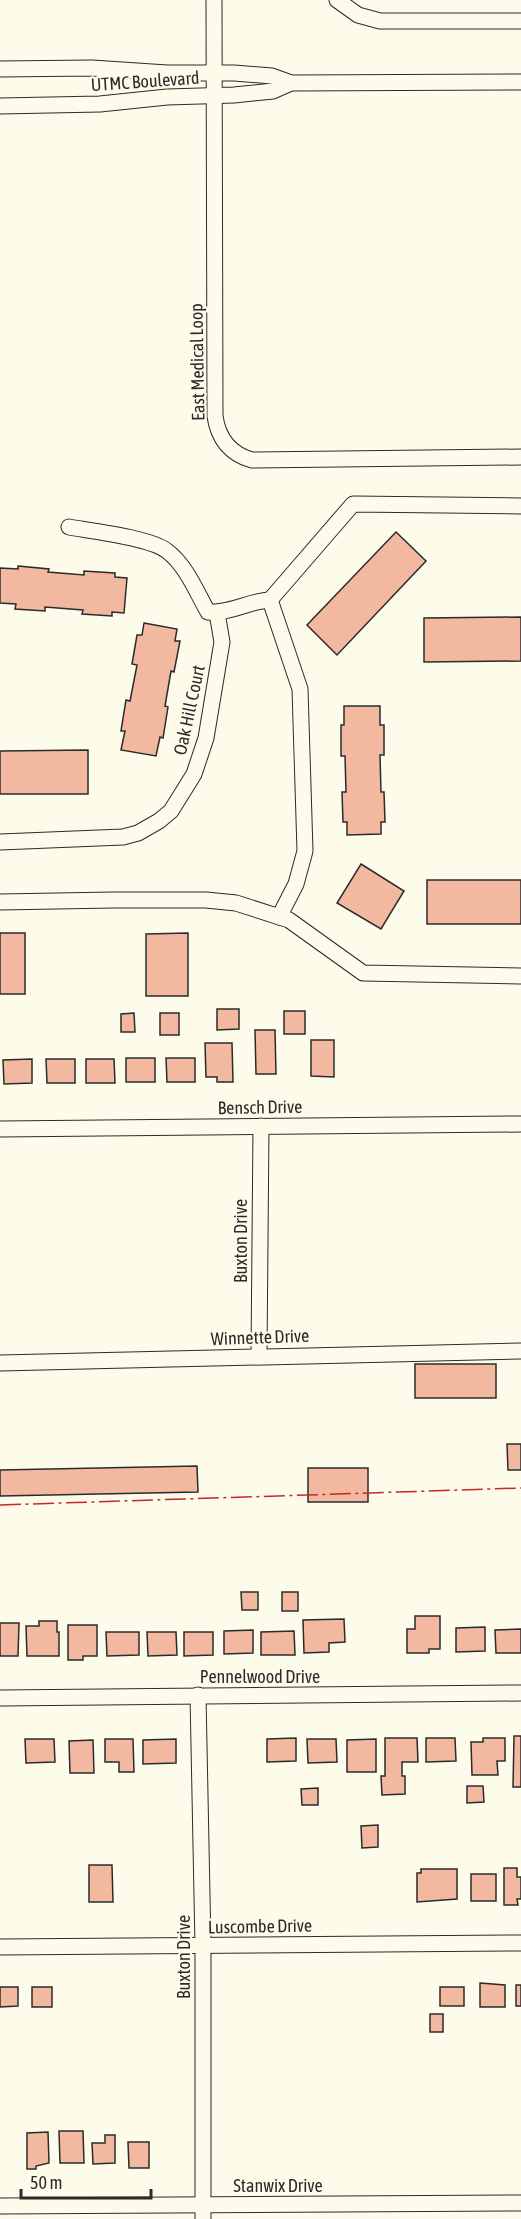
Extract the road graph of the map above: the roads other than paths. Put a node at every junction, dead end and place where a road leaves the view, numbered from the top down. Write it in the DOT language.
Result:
graph roads {
  1 [pos="214,0"];
  2 [pos="337,0"];
  3 [pos="521,21"];
  4 [pos="0,69"];
  5 [pos="521,82"];
  6 [pos="291,83"];
  7 [pos="215,84"];
  8 [pos="0,106"];
  9 [pos="521,457"];
  10 [pos="521,506"];
  11 [pos="69,526"];
  12 [pos="270,600"];
  13 [pos="217,613"];
  14 [pos="0,842"];
  15 [pos="0,902"];
  16 [pos="279,916"];
  17 [pos="521,976"];
  18 [pos="521,1124"];
  19 [pos="261,1126"];
  20 [pos="0,1129"];
  21 [pos="521,1351"];
  22 [pos="259,1356"];
  23 [pos="0,1363"];
  24 [pos="521,1693"];
  25 [pos="198,1695"];
  26 [pos="0,1698"];
  27 [pos="521,1943"];
  28 [pos="203,1946"];
  29 [pos="0,1947"];
  30 [pos="521,2203"];
  31 [pos="0,2206"];
  32 [pos="202,2211"];
  1 -- 7 [label="street, East Medical Loop"];
  2 -- 3 [label="street"];
  4 -- 7 [label="street, UTMC Boulevard"];
  5 -- 6 [label="street, UTMC Boulevard"];
  6 -- 7 [label="street, UTMC Boulevard"];
  6 -- 7 [label="street, UTMC Boulevard"];
  7 -- 8 [label="street, UTMC Boulevard"];
  7 -- 9 [label="street, East Medical Loop"];
  10 -- 12 [label="street"];
  11 -- 13 [label="street"];
  12 -- 13 [label="street"];
  12 -- 16 [label="street"];
  13 -- 14 [label="street, Oak Hill Court"];
  15 -- 16 [label="street"];
  16 -- 17 [label="street"];
  18 -- 19 [label="street, Bensch Drive"];
  19 -- 20 [label="street, Bensch Drive"];
  19 -- 22 [label="street, Buxton Drive"];
  21 -- 22 [label="street, Winnette Drive"];
  22 -- 23 [label="street, Winnette Drive"];
  24 -- 25 [label="street, Pennelwood Drive"];
  25 -- 26 [label="street, Pennelwood Drive"];
  25 -- 28 [label="street, Buxton Drive"];
  27 -- 28 [label="street, Luscombe Drive"];
  28 -- 29 [label="street, Luscombe Drive"];
  28 -- 32 [label="street, Buxton Drive"];
  30 -- 32 [label="street, Stanwix Drive"];
  31 -- 32 [label="street, Stanwix Drive"];
}
